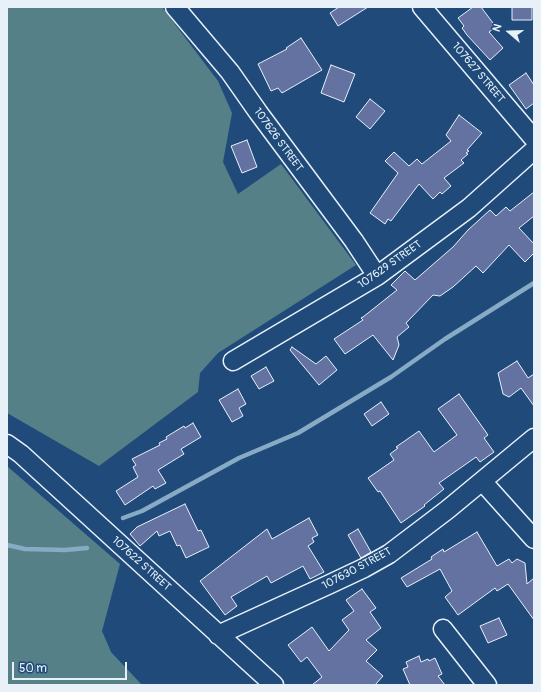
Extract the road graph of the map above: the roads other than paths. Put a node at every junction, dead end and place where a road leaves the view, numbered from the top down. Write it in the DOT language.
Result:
graph roads {
  1 [pos="175,7"];
  2 [pos="422,7"];
  3 [pos="534,139"];
  4 [pos="534,150"];
  5 [pos="377,276"];
  6 [pos="233,361"];
  7 [pos="534,438"];
  8 [pos="7,444"];
  9 [pos="482,481"];
  10 [pos="534,539"];
  11 [pos="443,630"];
  12 [pos="218,635"];
  13 [pos="274,685"];
  14 [pos="487,685"];
  1 -- 5 [label="street, 107626 STREET"];
  2 -- 3 [label="street, 107627 STREET"];
  4 -- 5 [label="street, 107629 STREET"];
  5 -- 6 [label="street, 107629 STREET"];
  7 -- 9 [label="street, 107630 STREET"];
  8 -- 12 [label="street, 107622 STREET"];
  9 -- 10 [label="street"];
  9 -- 12 [label="street, 107630 STREET"];
  11 -- 14 [label="street"];
  12 -- 13 [label="street, 107622 STREET"];
}
